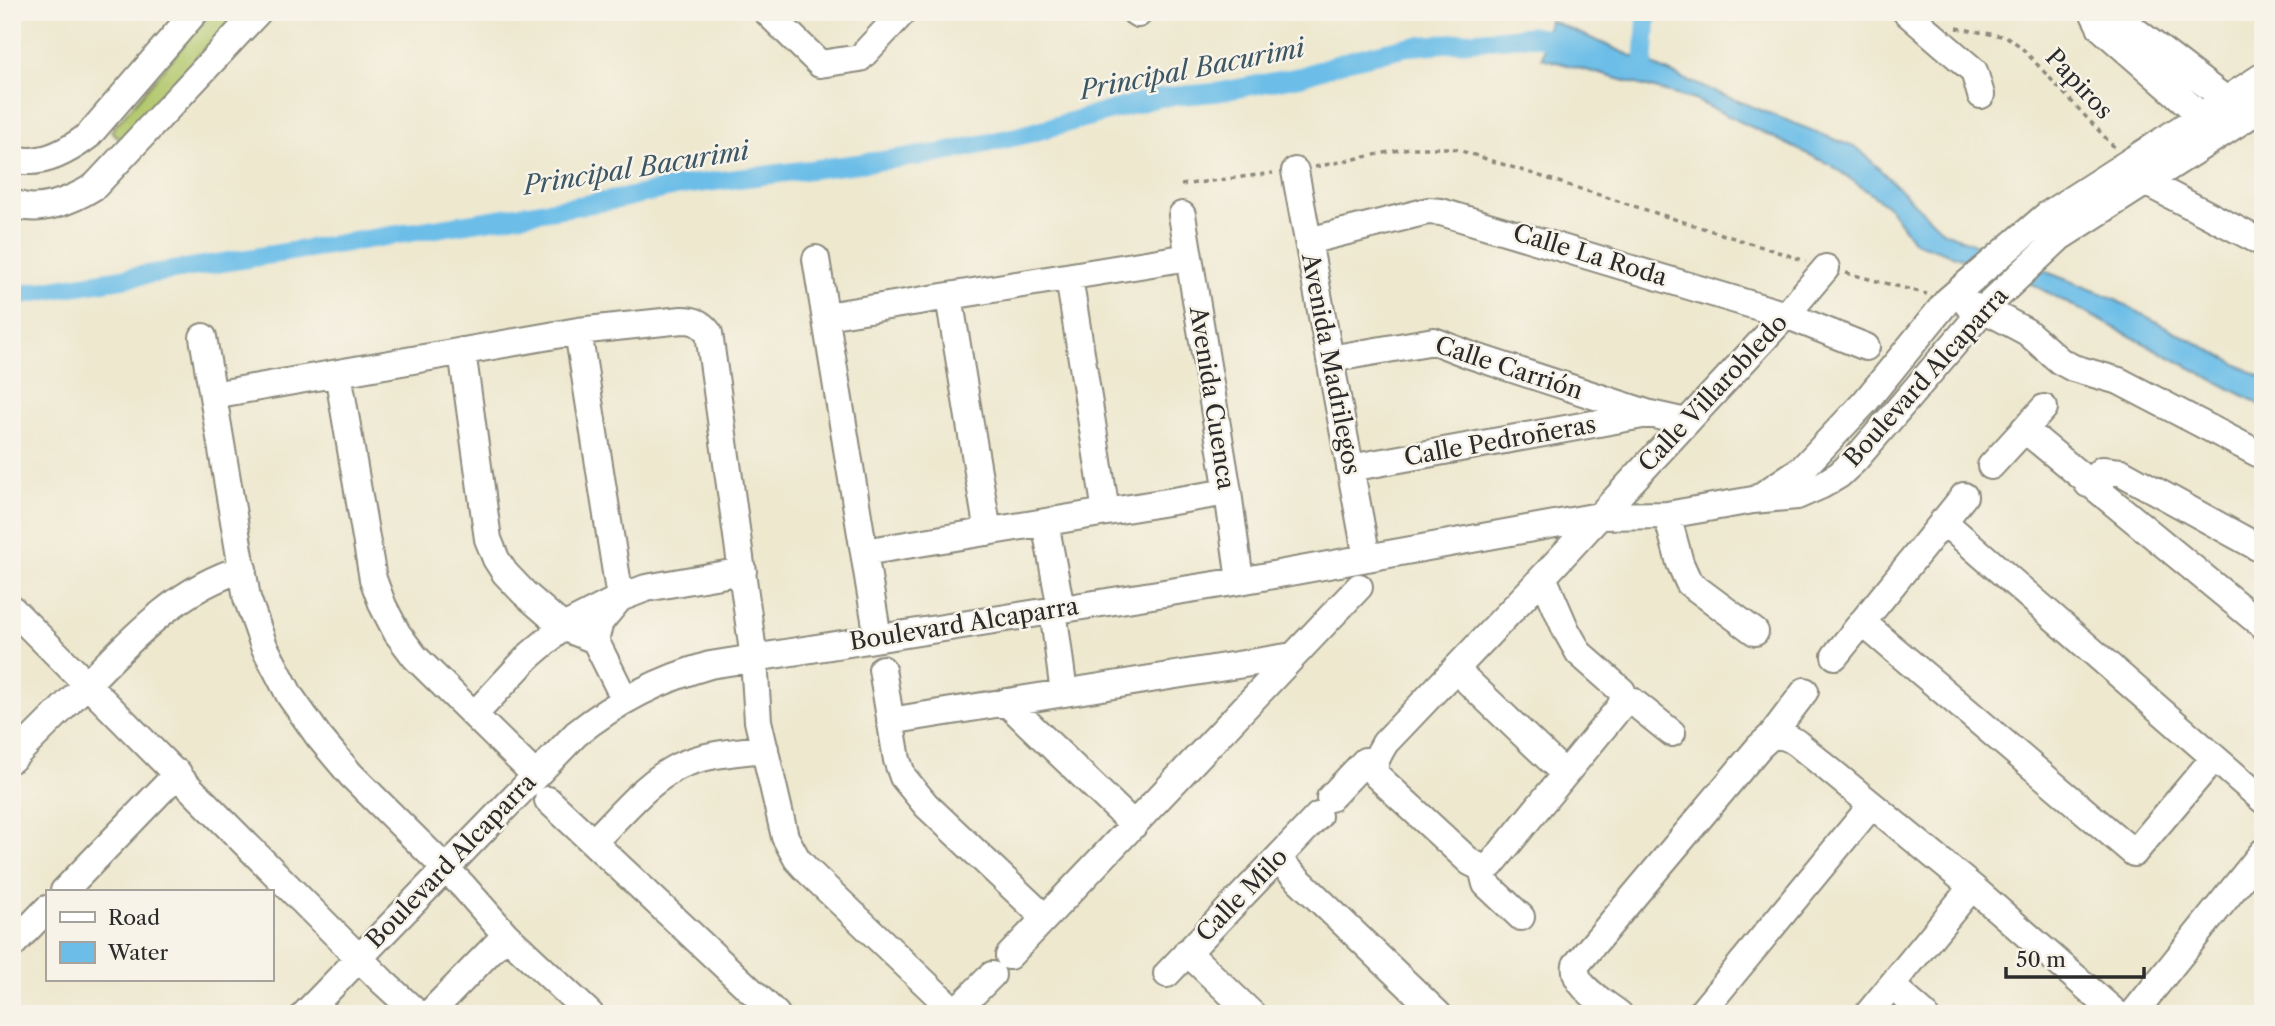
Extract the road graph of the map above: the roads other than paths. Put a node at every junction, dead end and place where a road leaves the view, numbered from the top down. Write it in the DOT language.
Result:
graph roads {
  1 [pos="195,12"];
  2 [pos="258,12"];
  3 [pos="767,12"];
  4 [pos="903,12"];
  5 [pos="1906,12"];
  6 [pos="2093,12"];
  7 [pos="2111,12"];
  8 [pos="2263,76"];
  9 [pos="1981,95"];
  10 [pos="2226,99"];
  11 [pos="2255,112"];
  12 [pos="2211,124"];
  13 [pos="88,136"];
  14 [pos="12,158"];
  15 [pos="114,165"];
  16 [pos="1295,171"];
  17 [pos="2137,172"];
  18 [pos="12,202"];
  19 [pos="1182,215"];
  20 [pos="1308,241"];
  21 [pos="2263,243"];
  22 [pos="1189,257"];
  23 [pos="816,258"];
  24 [pos="1826,268"];
  25 [pos="1069,277"];
  26 [pos="1956,294"];
  27 [pos="948,297"];
  28 [pos="1989,304"];
  29 [pos="1786,315"];
  30 [pos="826,316"];
  31 [pos="579,331"];
  32 [pos="203,337"];
  33 [pos="1866,347"];
  34 [pos="462,351"];
  35 [pos="1330,359"];
  36 [pos="338,373"];
  37 [pos="213,395"];
  38 [pos="2044,408"];
  39 [pos="1650,414"];
  40 [pos="1686,422"];
  41 [pos="2024,429"];
  42 [pos="2263,456"];
  43 [pos="1991,466"];
  44 [pos="1350,468"];
  45 [pos="2088,484"];
  46 [pos="1228,492"];
  47 [pos="1964,496"];
  48 [pos="1753,500"];
  49 [pos="1106,512"];
  50 [pos="1667,515"];
  51 [pos="1599,516"];
  52 [pos="1943,521"];
  53 [pos="1045,522"];
  54 [pos="988,532"];
  55 [pos="2263,550"];
  56 [pos="864,552"];
  57 [pos="1367,558"];
  58 [pos="243,569"];
  59 [pos="743,571"];
  60 [pos="1543,577"];
  61 [pos="1240,581"];
  62 [pos="1359,587"];
  63 [pos="620,598"];
  64 [pos="12,609"];
  65 [pos="1061,609"];
  66 [pos="1862,622"];
  67 [pos="2263,626"];
  68 [pos="564,628"];
  69 [pos="1755,632"];
  70 [pos="877,638"];
  71 [pos="595,640"];
  72 [pos="1293,656"];
  73 [pos="1835,656"];
  74 [pos="754,659"];
  75 [pos="882,668"];
  76 [pos="1455,669"];
  77 [pos="87,684"];
  78 [pos="1073,691"];
  79 [pos="1805,691"];
  80 [pos="1623,699"];
  81 [pos="625,700"];
  82 [pos="1006,702"];
  83 [pos="474,715"];
  84 [pos="890,721"];
  85 [pos="1672,733"];
  86 [pos="1771,736"];
  87 [pos="765,749"];
  88 [pos="2214,758"];
  89 [pos="12,759"];
  90 [pos="1375,761"];
  91 [pos="178,773"];
  92 [pos="534,774"];
  93 [pos="1565,774"];
  94 [pos="548,800"];
  95 [pos="2263,800"];
  96 [pos="1871,806"];
  97 [pos="1134,824"];
  98 [pos="593,842"];
  99 [pos="2263,852"];
  100 [pos="1277,859"];
  101 [pos="1482,868"];
  102 [pos="445,869"];
  103 [pos="1972,887"];
  104 [pos="65,890"];
  105 [pos="46,910"];
  106 [pos="1521,917"];
  107 [pos="1045,918"];
  108 [pos="506,935"];
  109 [pos="12,945"];
  110 [pos="1187,952"];
  111 [pos="360,957"];
  112 [pos="1167,974"];
  113 [pos="1892,986"];
  114 [pos="1614,1012"];
  115 [pos="950,1013"];
  116 [pos="304,1014"];
  117 [pos="418,1014"];
  118 [pos="429,1014"];
  119 [pos="590,1014"];
  120 [pos="776,1014"];
  121 [pos="1252,1014"];
  122 [pos="1438,1014"];
  123 [pos="1700,1014"];
  124 [pos="1868,1014"];
  125 [pos="1924,1014"];
  126 [pos="2117,1014"];
  127 [pos="2133,1014"];
  1 -- 13 [label="street"];
  2 -- 15 [label="street"];
  3 -- 4 [label="street"];
  5 -- 9 [label="street"];
  6 -- 12 [label="street"];
  7 -- 10 [label="street"];
  8 -- 10 [label="street"];
  10 -- 11 [label="street"];
  10 -- 12 [label="street"];
  11 -- 12 [label="street"];
  12 -- 17 [label="street"];
  13 -- 14 [label="street"];
  13 -- 15 [label="street"];
  15 -- 18 [label="street"];
  16 -- 20 [label="street, Avenida Madrilegos"];
  17 -- 21 [label="street"];
  17 -- 26 [label="street, Boulevard Alcaparra"];
  17 -- 28 [label="street, Boulevard Alcaparra"];
  19 -- 22 [label="street, Avenida Cuenca"];
  20 -- 29 [label="street, Calle La Roda"];
  20 -- 35 [label="street, Avenida Madrilegos"];
  22 -- 25 [label="street"];
  22 -- 46 [label="street, Avenida Cuenca"];
  23 -- 30 [label="street"];
  24 -- 29 [label="street, Calle Villarobledo"];
  25 -- 27 [label="street"];
  25 -- 49 [label="street"];
  26 -- 28 [label="street"];
  26 -- 48 [label="street, Boulevard Alcaparra"];
  27 -- 30 [label="street"];
  27 -- 54 [label="street"];
  28 -- 42 [label="street"];
  28 -- 48 [label="street, Boulevard Alcaparra"];
  29 -- 33 [label="street, Calle La Roda"];
  29 -- 40 [label="street, Calle Villarobledo"];
  30 -- 56 [label="street"];
  31 -- 34 [label="street"];
  31 -- 59 [label="street"];
  31 -- 63 [label="street"];
  32 -- 37 [label="street"];
  34 -- 36 [label="street"];
  34 -- 68 [label="street"];
  35 -- 39 [label="street, Calle Carrión"];
  35 -- 44 [label="street, Avenida Madrilegos"];
  36 -- 37 [label="street"];
  36 -- 83 [label="street"];
  37 -- 58 [label="street"];
  38 -- 41 [label="street"];
  39 -- 40 [label="street, Calle Carrión"];
  39 -- 44 [label="street, Calle Pedroñeras"];
  40 -- 51 [label="street, Calle Villarobledo"];
  41 -- 43 [label="street"];
  41 -- 45 [label="street"];
  44 -- 57 [label="street, Avenida Madrilegos"];
  45 -- 55 [label="street"];
  45 -- 67 [label="street"];
  46 -- 49 [label="street"];
  46 -- 61 [label="street, Avenida Cuenca"];
  47 -- 52 [label="street"];
  48 -- 50 [label="street, Boulevard Alcaparra"];
  49 -- 53 [label="street"];
  50 -- 51 [label="street, Boulevard Alcaparra"];
  50 -- 69 [label="street"];
  51 -- 57 [label="street, Boulevard Alcaparra"];
  51 -- 60 [label="street, Calle Villarobledo"];
  52 -- 66 [label="street"];
  52 -- 88 [label="street"];
  53 -- 54 [label="street"];
  53 -- 65 [label="street"];
  54 -- 56 [label="street"];
  56 -- 70 [label="street"];
  57 -- 61 [label="street, Boulevard Alcaparra"];
  58 -- 77 [label="street"];
  58 -- 102 [label="street"];
  59 -- 63 [label="street"];
  59 -- 74 [label="street"];
  60 -- 76 [label="street, Calle Villarobledo"];
  60 -- 80 [label="street"];
  61 -- 65 [label="street, Boulevard Alcaparra"];
  62 -- 72 [label="street"];
  63 -- 68 [label="street"];
  63 -- 71 [label="street"];
  64 -- 77 [label="street"];
  65 -- 70 [label="street, Boulevard Alcaparra"];
  65 -- 78 [label="street"];
  66 -- 73 [label="street"];
  66 -- 88 [label="street"];
  68 -- 71 [label="street"];
  68 -- 83 [label="street"];
  70 -- 74 [label="street, Boulevard Alcaparra"];
  71 -- 81 [label="street"];
  72 -- 78 [label="street"];
  72 -- 97 [label="street"];
  74 -- 81 [label="street, Boulevard Alcaparra"];
  74 -- 87 [label="street"];
  75 -- 84 [label="street"];
  76 -- 90 [label="street, Calle Villarobledo"];
  76 -- 93 [label="street"];
  77 -- 89 [label="street"];
  77 -- 91 [label="street"];
  78 -- 82 [label="street"];
  79 -- 86 [label="street"];
  80 -- 85 [label="street"];
  80 -- 93 [label="street"];
  81 -- 92 [label="street, Boulevard Alcaparra"];
  82 -- 84 [label="street"];
  82 -- 97 [label="street"];
  83 -- 92 [label="street"];
  84 -- 107 [label="street"];
  86 -- 96 [label="street"];
  86 -- 114 [label="street"];
  87 -- 98 [label="street"];
  87 -- 115 [label="street"];
  88 -- 95 [label="street"];
  90 -- 100 [label="street, Calle Milo"];
  90 -- 101 [label="street"];
  91 -- 104 [label="street"];
  91 -- 111 [label="street"];
  92 -- 102 [label="street, Boulevard Alcaparra"];
  93 -- 101 [label="street"];
  94 -- 98 [label="street"];
  96 -- 103 [label="street"];
  96 -- 123 [label="street"];
  97 -- 107 [label="street"];
  98 -- 120 [label="street"];
  99 -- 127 [label="street"];
  100 -- 110 [label="street, Calle Milo"];
  100 -- 122 [label="street"];
  101 -- 106 [label="street"];
  102 -- 108 [label="street"];
  102 -- 111 [label="street, Boulevard Alcaparra"];
  103 -- 113 [label="street"];
  103 -- 126 [label="street"];
  105 -- 109 [label="street"];
  107 -- 115 [label="street"];
  108 -- 118 [label="street"];
  108 -- 119 [label="street"];
  110 -- 112 [label="street, Calle Milo"];
  110 -- 121 [label="street"];
  111 -- 116 [label="street, Boulevard Alcaparra"];
  111 -- 117 [label="street"];
  113 -- 124 [label="street"];
  113 -- 125 [label="street"];
}
